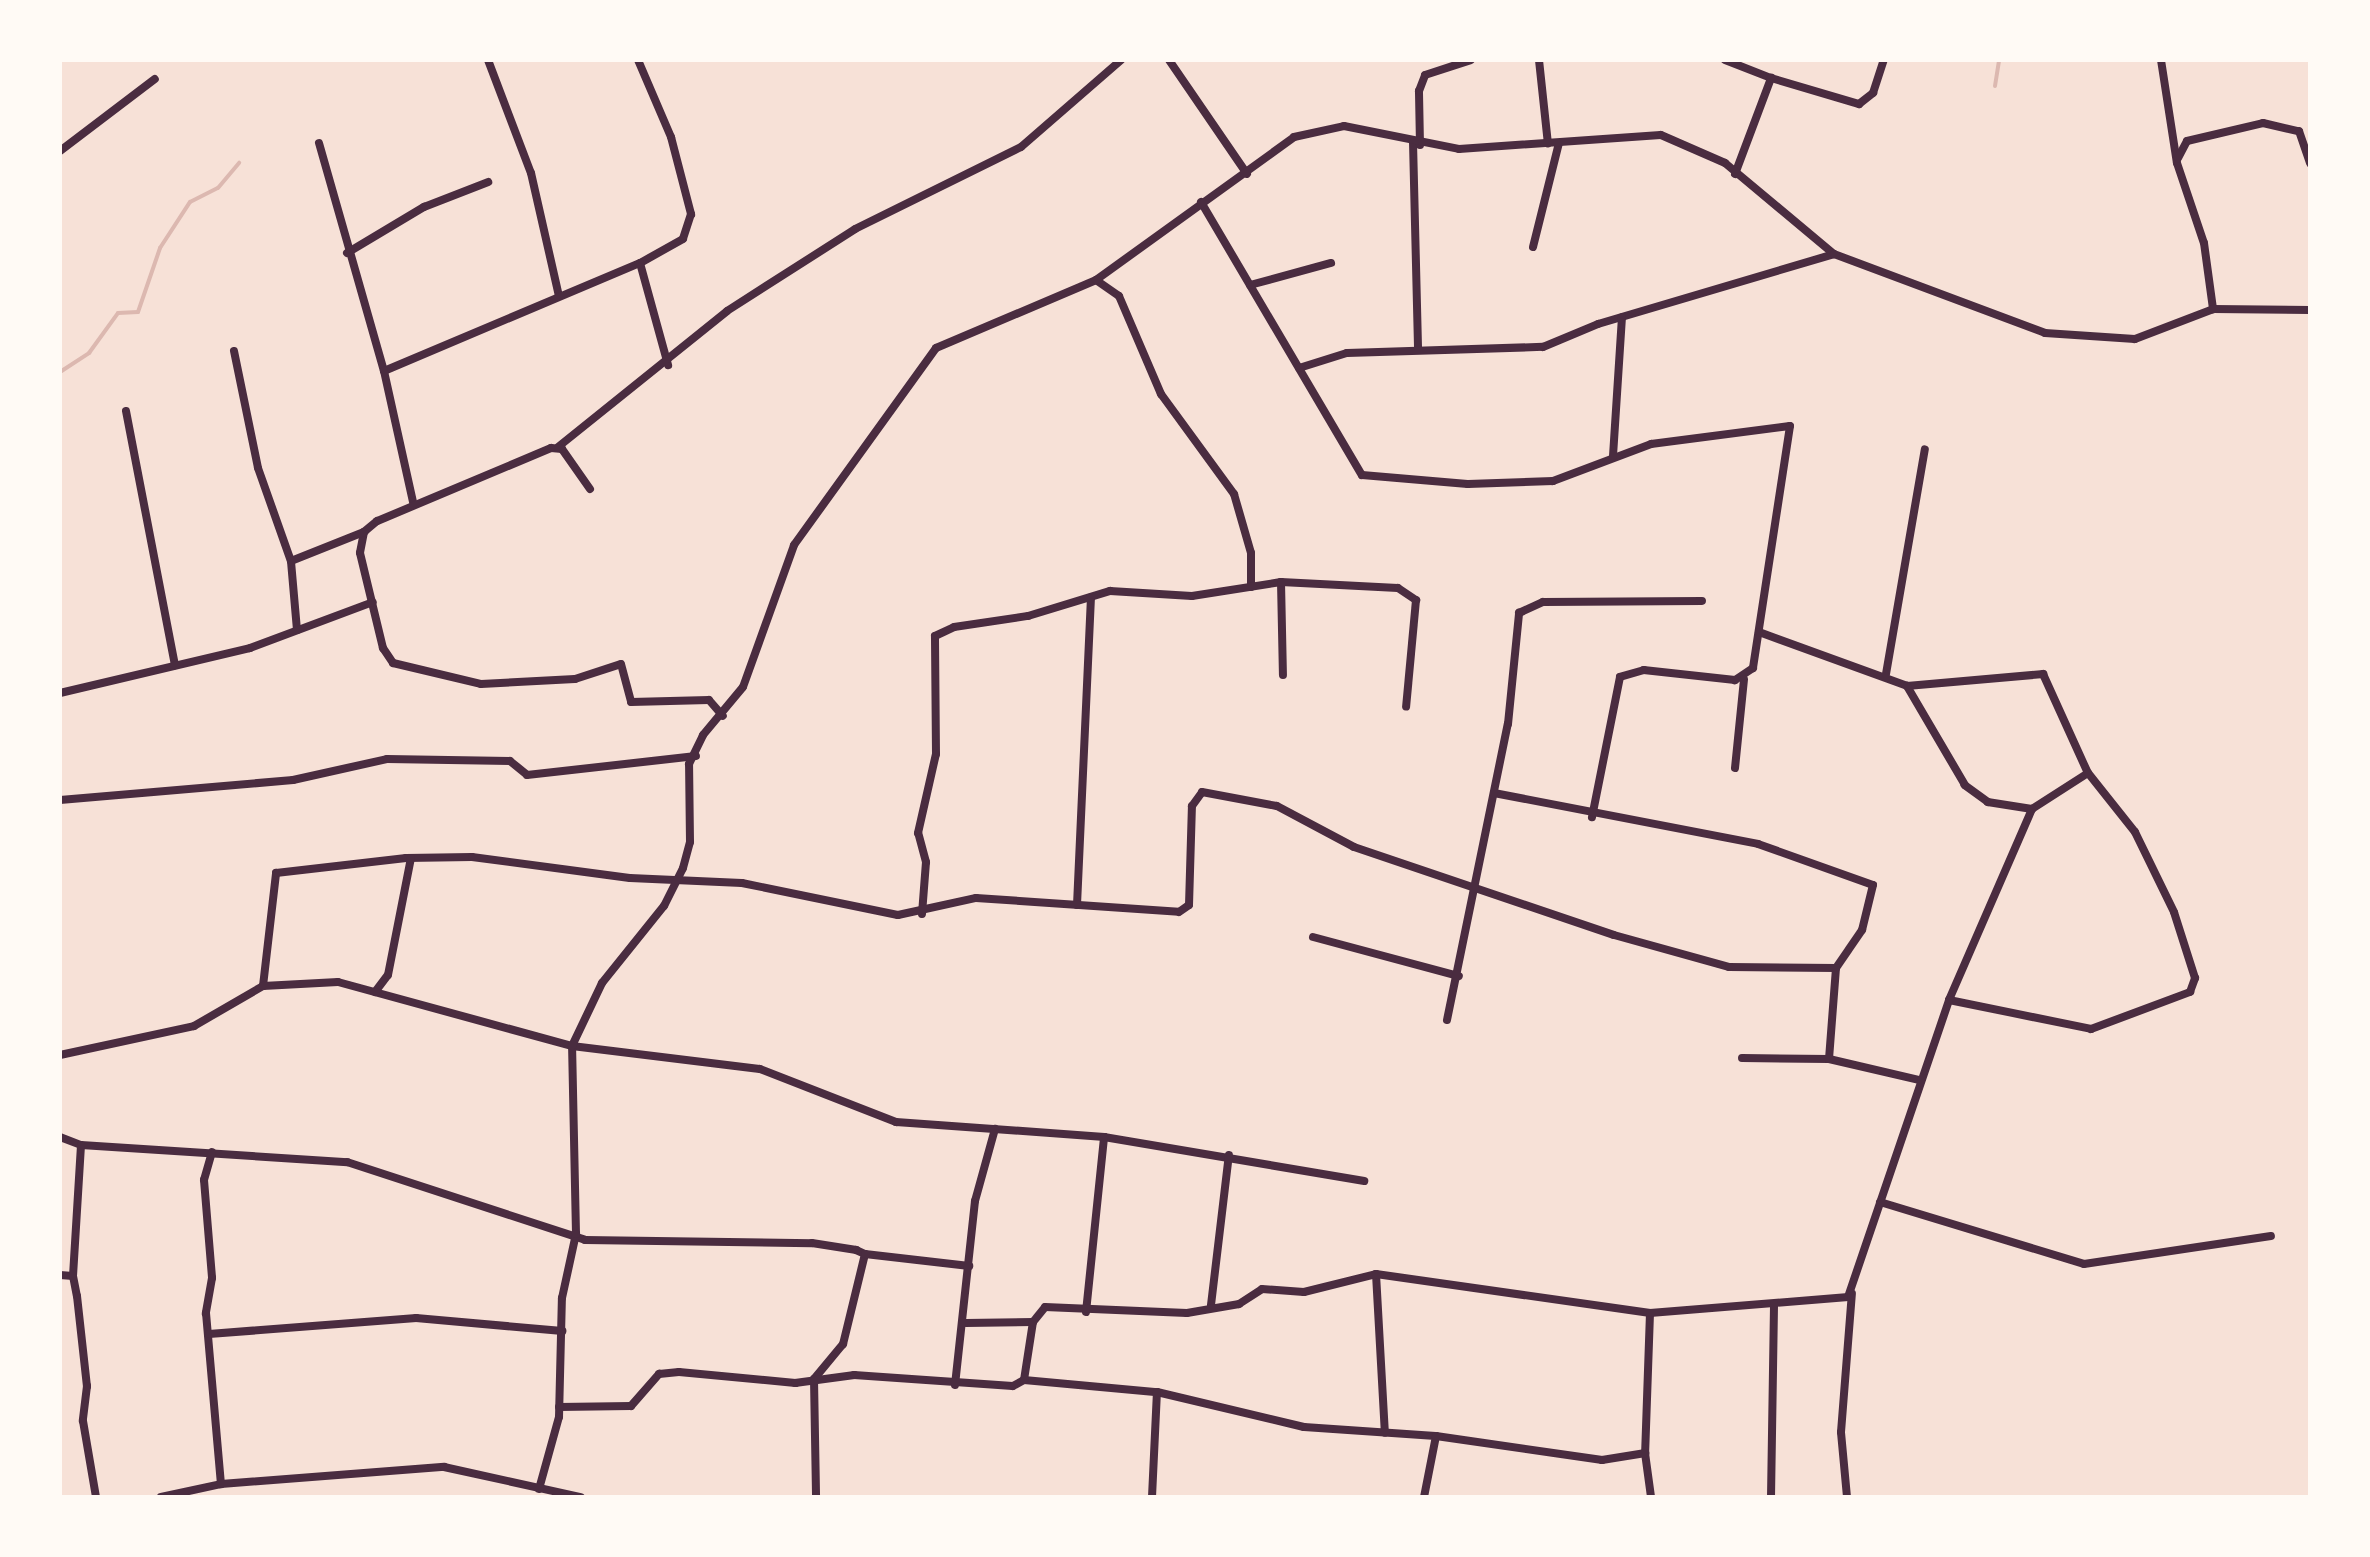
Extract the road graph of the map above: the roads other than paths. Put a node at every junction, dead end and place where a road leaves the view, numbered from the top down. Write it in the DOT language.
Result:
graph roads {
  1 [pos="488,60"];
  2 [pos="638,60"];
  3 [pos="1121,60"];
  4 [pos="1169,60"];
  5 [pos="1471,60"];
  6 [pos="1538,60"];
  7 [pos="1725,60"];
  8 [pos="1884,60"];
  9 [pos="2161,60"];
  10 [pos="1771,78"];
  11 [pos="155,79"];
  12 [pos="1559,142"];
  13 [pos="318,143"];
  14 [pos="1417,143"];
  15 [pos="1548,144"];
  16 [pos="60,150"];
  17 [pos="2177,163"];
  18 [pos="2310,163"];
  19 [pos="1247,174"];
  20 [pos="1735,174"];
  21 [pos="488,182"];
  22 [pos="1201,202"];
  23 [pos="1533,247"];
  24 [pos="347,253"];
  25 [pos="1834,254"];
  26 [pos="640,262"];
  27 [pos="1331,262"];
  28 [pos="1096,280"];
  29 [pos="1250,284"];
  30 [pos="559,296"];
  31 [pos="2214,309"];
  32 [pos="2310,310"];
  33 [pos="1622,317"];
  34 [pos="1418,350"];
  35 [pos="234,351"];
  36 [pos="668,365"];
  37 [pos="1299,368"];
  38 [pos="384,372"];
  39 [pos="126,411"];
  40 [pos="558,447"];
  41 [pos="1924,449"];
  42 [pos="1613,456"];
  43 [pos="590,489"];
  44 [pos="413,502"];
  45 [pos="364,532"];
  46 [pos="290,561"];
  47 [pos="1281,582"];
  48 [pos="1252,586"];
  49 [pos="1091,597"];
  50 [pos="373,602"];
  51 [pos="1702,602"];
  52 [pos="297,630"];
  53 [pos="1759,632"];
  54 [pos="175,665"];
  55 [pos="1886,674"];
  56 [pos="1283,675"];
  57 [pos="1744,679"];
  58 [pos="1907,686"];
  59 [pos="60,693"];
  60 [pos="1406,707"];
  61 [pos="724,716"];
  62 [pos="696,756"];
  63 [pos="1735,768"];
  64 [pos="2088,773"];
  65 [pos="1494,793"];
  66 [pos="60,800"];
  67 [pos="2032,809"];
  68 [pos="1592,817"];
  69 [pos="412,858"];
  70 [pos="678,879"];
  71 [pos="1470,890"];
  72 [pos="1077,905"];
  73 [pos="922,914"];
  74 [pos="1313,938"];
  75 [pos="1836,968"];
  76 [pos="1459,976"];
  77 [pos="263,986"];
  78 [pos="375,992"];
  79 [pos="1950,1000"];
  80 [pos="1446,1020"];
  81 [pos="572,1046"];
  82 [pos="60,1054"];
  83 [pos="1742,1058"];
  84 [pos="1828,1059"];
  85 [pos="1918,1080"];
  86 [pos="995,1129"];
  87 [pos="60,1137"];
  88 [pos="1104,1137"];
  89 [pos="81,1145"];
  90 [pos="212,1152"];
  91 [pos="1229,1154"];
  92 [pos="1364,1181"];
  93 [pos="1880,1202"];
  94 [pos="2271,1236"];
  95 [pos="575,1238"];
  96 [pos="865,1254"];
  97 [pos="969,1266"];
  98 [pos="1376,1274"];
  99 [pos="60,1275"];
  100 [pos="74,1276"];
  101 [pos="1852,1293"];
  102 [pos="1774,1304"];
  103 [pos="1211,1306"];
  104 [pos="1086,1312"];
  105 [pos="1650,1313"];
  106 [pos="1033,1322"];
  107 [pos="966,1323"];
  108 [pos="562,1331"];
  109 [pos="209,1334"];
  110 [pos="814,1379"];
  111 [pos="1024,1380"];
  112 [pos="955,1384"];
  113 [pos="1157,1392"];
  114 [pos="559,1407"];
  115 [pos="1385,1433"];
  116 [pos="1436,1436"];
  117 [pos="1645,1453"];
  118 [pos="221,1484"];
  119 [pos="539,1489"];
  120 [pos="96,1497"];
  121 [pos="161,1497"];
  122 [pos="581,1497"];
  123 [pos="816,1497"];
  124 [pos="1152,1497"];
  125 [pos="1424,1497"];
  126 [pos="1651,1497"];
  127 [pos="1770,1497"];
  128 [pos="1847,1497"];
  1 -- 30 [label="street"];
  2 -- 26 [label="street"];
  3 -- 36 [label="street"];
  4 -- 19 [label="street"];
  5 -- 14 [label="street"];
  6 -- 15 [label="street"];
  7 -- 10 [label="street"];
  8 -- 10 [label="street"];
  9 -- 17 [label="street"];
  10 -- 20 [label="street"];
  11 -- 16 [label="street"];
  12 -- 15 [label="street"];
  12 -- 20 [label="street"];
  12 -- 23 [label="street"];
  13 -- 24 [label="street"];
  14 -- 15 [label="street"];
  14 -- 19 [label="street"];
  14 -- 34 [label="street"];
  17 -- 18 [label="street"];
  17 -- 31 [label="street"];
  19 -- 22 [label="street"];
  20 -- 25 [label="street"];
  21 -- 24 [label="street"];
  22 -- 28 [label="street"];
  22 -- 29 [label="street"];
  24 -- 38 [label="street"];
  25 -- 31 [label="street"];
  25 -- 33 [label="street"];
  26 -- 30 [label="street"];
  26 -- 36 [label="street"];
  27 -- 29 [label="street"];
  28 -- 48 [label="street"];
  28 -- 61 [label="street"];
  29 -- 37 [label="street"];
  30 -- 38 [label="street"];
  31 -- 32 [label="street"];
  33 -- 34 [label="street"];
  33 -- 42 [label="street"];
  34 -- 37 [label="street"];
  35 -- 46 [label="street"];
  36 -- 40 [label="street"];
  37 -- 42 [label="street"];
  38 -- 44 [label="street"];
  39 -- 54 [label="street"];
  40 -- 43 [label="street"];
  40 -- 44 [label="street"];
  41 -- 55 [label="street"];
  42 -- 53 [label="street"];
  44 -- 45 [label="street"];
  45 -- 46 [label="street"];
  45 -- 50 [label="street"];
  46 -- 52 [label="street"];
  47 -- 48 [label="street"];
  47 -- 56 [label="street"];
  47 -- 60 [label="street"];
  48 -- 49 [label="street"];
  49 -- 72 [label="street"];
  49 -- 73 [label="street"];
  50 -- 52 [label="street"];
  50 -- 61 [label="street"];
  51 -- 65 [label="street"];
  52 -- 54 [label="street"];
  53 -- 55 [label="street"];
  53 -- 57 [label="street"];
  54 -- 59 [label="street"];
  55 -- 58 [label="street"];
  57 -- 63 [label="street"];
  57 -- 68 [label="street"];
  58 -- 64 [label="street"];
  58 -- 67 [label="street"];
  61 -- 62 [label="street"];
  62 -- 66 [label="street"];
  62 -- 70 [label="street"];
  64 -- 67 [label="street"];
  64 -- 79 [label="street"];
  65 -- 68 [label="street"];
  65 -- 71 [label="street"];
  67 -- 79 [label="street"];
  68 -- 75 [label="street"];
  69 -- 70 [label="street"];
  69 -- 77 [label="street"];
  69 -- 78 [label="street"];
  70 -- 73 [label="street"];
  70 -- 81 [label="street"];
  71 -- 72 [label="street"];
  71 -- 75 [label="street"];
  71 -- 76 [label="street"];
  72 -- 73 [label="street"];
  74 -- 76 [label="street"];
  75 -- 84 [label="street"];
  76 -- 80 [label="street"];
  77 -- 78 [label="street"];
  77 -- 82 [label="street"];
  78 -- 81 [label="street"];
  79 -- 85 [label="street"];
  81 -- 86 [label="street"];
  81 -- 95 [label="street"];
  83 -- 84 [label="street"];
  84 -- 85 [label="street"];
  85 -- 93 [label="street"];
  86 -- 88 [label="street"];
  86 -- 97 [label="street"];
  87 -- 89 [label="street"];
  88 -- 91 [label="street"];
  88 -- 104 [label="street"];
  89 -- 90 [label="street"];
  89 -- 100 [label="street"];
  90 -- 95 [label="street"];
  90 -- 109 [label="street"];
  91 -- 92 [label="street"];
  91 -- 103 [label="street"];
  93 -- 94 [label="street"];
  93 -- 101 [label="street"];
  95 -- 96 [label="street"];
  95 -- 108 [label="street"];
  96 -- 97 [label="street"];
  96 -- 110 [label="street"];
  97 -- 107 [label="street"];
  98 -- 103 [label="street"];
  98 -- 105 [label="street"];
  98 -- 115 [label="street"];
  99 -- 100 [label="street"];
  100 -- 120 [label="street"];
  101 -- 102 [label="street"];
  101 -- 128 [label="street"];
  102 -- 105 [label="street"];
  102 -- 127 [label="street"];
  103 -- 104 [label="street"];
  104 -- 106 [label="street"];
  105 -- 117 [label="street"];
  106 -- 107 [label="street"];
  106 -- 111 [label="street"];
  107 -- 112 [label="street"];
  108 -- 109 [label="street"];
  108 -- 114 [label="street"];
  109 -- 118 [label="street"];
  110 -- 112 [label="street"];
  110 -- 114 [label="street"];
  110 -- 123 [label="street"];
  111 -- 112 [label="street"];
  111 -- 113 [label="street"];
  113 -- 115 [label="street"];
  113 -- 124 [label="street"];
  114 -- 119 [label="street"];
  115 -- 116 [label="street"];
  116 -- 117 [label="street"];
  116 -- 125 [label="street"];
  117 -- 126 [label="street"];
  118 -- 119 [label="street"];
  118 -- 121 [label="street"];
  119 -- 122 [label="street"];
}
